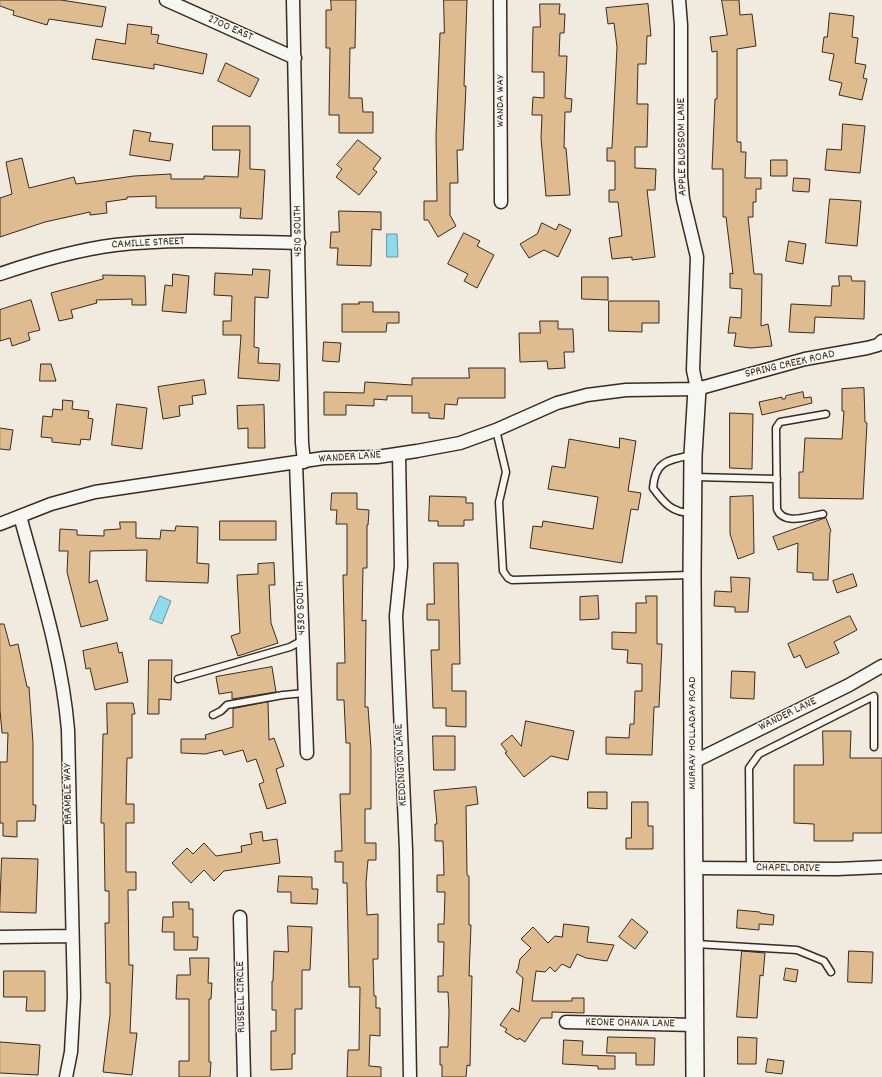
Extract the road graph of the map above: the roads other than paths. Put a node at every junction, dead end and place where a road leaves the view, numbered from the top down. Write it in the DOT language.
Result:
graph roads {
  1 [pos="166,0"];
  2 [pos="293,0"];
  3 [pos="500,0"];
  4 [pos="679,0"];
  5 [pos="295,58"];
  6 [pos="501,202"];
  7 [pos="299,243"];
  8 [pos="0,274"];
  9 [pos="882,341"];
  10 [pos="697,389"];
  11 [pos="826,414"];
  12 [pos="496,430"];
  13 [pos="399,454"];
  14 [pos="693,455"];
  15 [pos="300,463"];
  16 [pos="693,477"];
  17 [pos="777,479"];
  18 [pos="692,513"];
  19 [pos="823,514"];
  20 [pos="20,516"];
  21 [pos="0,524"];
  22 [pos="692,575"];
  23 [pos="303,640"];
  24 [pos="882,666"];
  25 [pos="178,679"];
  26 [pos="305,693"];
  27 [pos="213,715"];
  28 [pos="874,748"];
  29 [pos="307,753"];
  30 [pos="693,762"];
  31 [pos="882,867"];
  32 [pos="694,868"];
  33 [pos="750,868"];
  34 [pos="240,917"];
  35 [pos="71,936"];
  36 [pos="0,937"];
  37 [pos="694,944"];
  38 [pos="831,972"];
  39 [pos="566,1022"];
  40 [pos="694,1025"];
  41 [pos="66,1077"];
  42 [pos="244,1077"];
  43 [pos="410,1077"];
  44 [pos="695,1077"];
  1 -- 5 [label="street, 2700 EAST"];
  2 -- 5 [label="street, 4510 SOUTH"];
  3 -- 6 [label="street, WANDA WAY"];
  4 -- 10 [label="street, APPLE BLOSSOM LANE"];
  5 -- 7 [label="street, 4510 SOUTH"];
  7 -- 8 [label="street, CAMILLE STREET"];
  7 -- 15 [label="street, 4510 SOUTH"];
  9 -- 10 [label="street, SPRING CREEK ROAD"];
  10 -- 12 [label="street, WANDER LANE"];
  10 -- 14 [label="street, MURRAY HOLLADAY ROAD"];
  11 -- 17 [label="lane"];
  12 -- 13 [label="street, WANDER LANE"];
  12 -- 22 [label="lane"];
  13 -- 15 [label="street, WANDER LANE"];
  13 -- 43 [label="street, KEDDINGTON LANE"];
  14 -- 16 [label="street, MURRAY HOLLADAY ROAD"];
  14 -- 18 [label="lane"];
  15 -- 20 [label="street, WANDER LANE"];
  15 -- 23 [label="street, 4530 SOUTH"];
  16 -- 17 [label="lane"];
  16 -- 18 [label="street, MURRAY HOLLADAY ROAD"];
  17 -- 19 [label="lane"];
  18 -- 22 [label="street, MURRAY HOLLADAY ROAD"];
  20 -- 21 [label="street, WANDER LANE"];
  20 -- 35 [label="street, BRAMBLE WAY"];
  22 -- 30 [label="street, MURRAY HOLLADAY ROAD"];
  23 -- 25 [label="lane"];
  23 -- 26 [label="street, 4530 SOUTH"];
  24 -- 30 [label="street, WANDER LANE"];
  26 -- 27 [label="lane"];
  26 -- 29 [label="street, 4530 SOUTH"];
  28 -- 33 [label="lane"];
  30 -- 32 [label="street, MURRAY HOLLADAY ROAD"];
  31 -- 33 [label="street, CHAPEL DRIVE"];
  32 -- 33 [label="street, CHAPEL DRIVE"];
  32 -- 37 [label="street, MURRAY HOLLADAY ROAD"];
  34 -- 42 [label="street, RUSSELL CIRCLE"];
  35 -- 36 [label="street"];
  35 -- 41 [label="street, BRAMBLE WAY"];
  37 -- 38 [label="lane"];
  37 -- 40 [label="street, MURRAY HOLLADAY ROAD"];
  39 -- 40 [label="street, KEONE OHANA LANE"];
  40 -- 44 [label="street, MURRAY HOLLADAY ROAD"];
}
